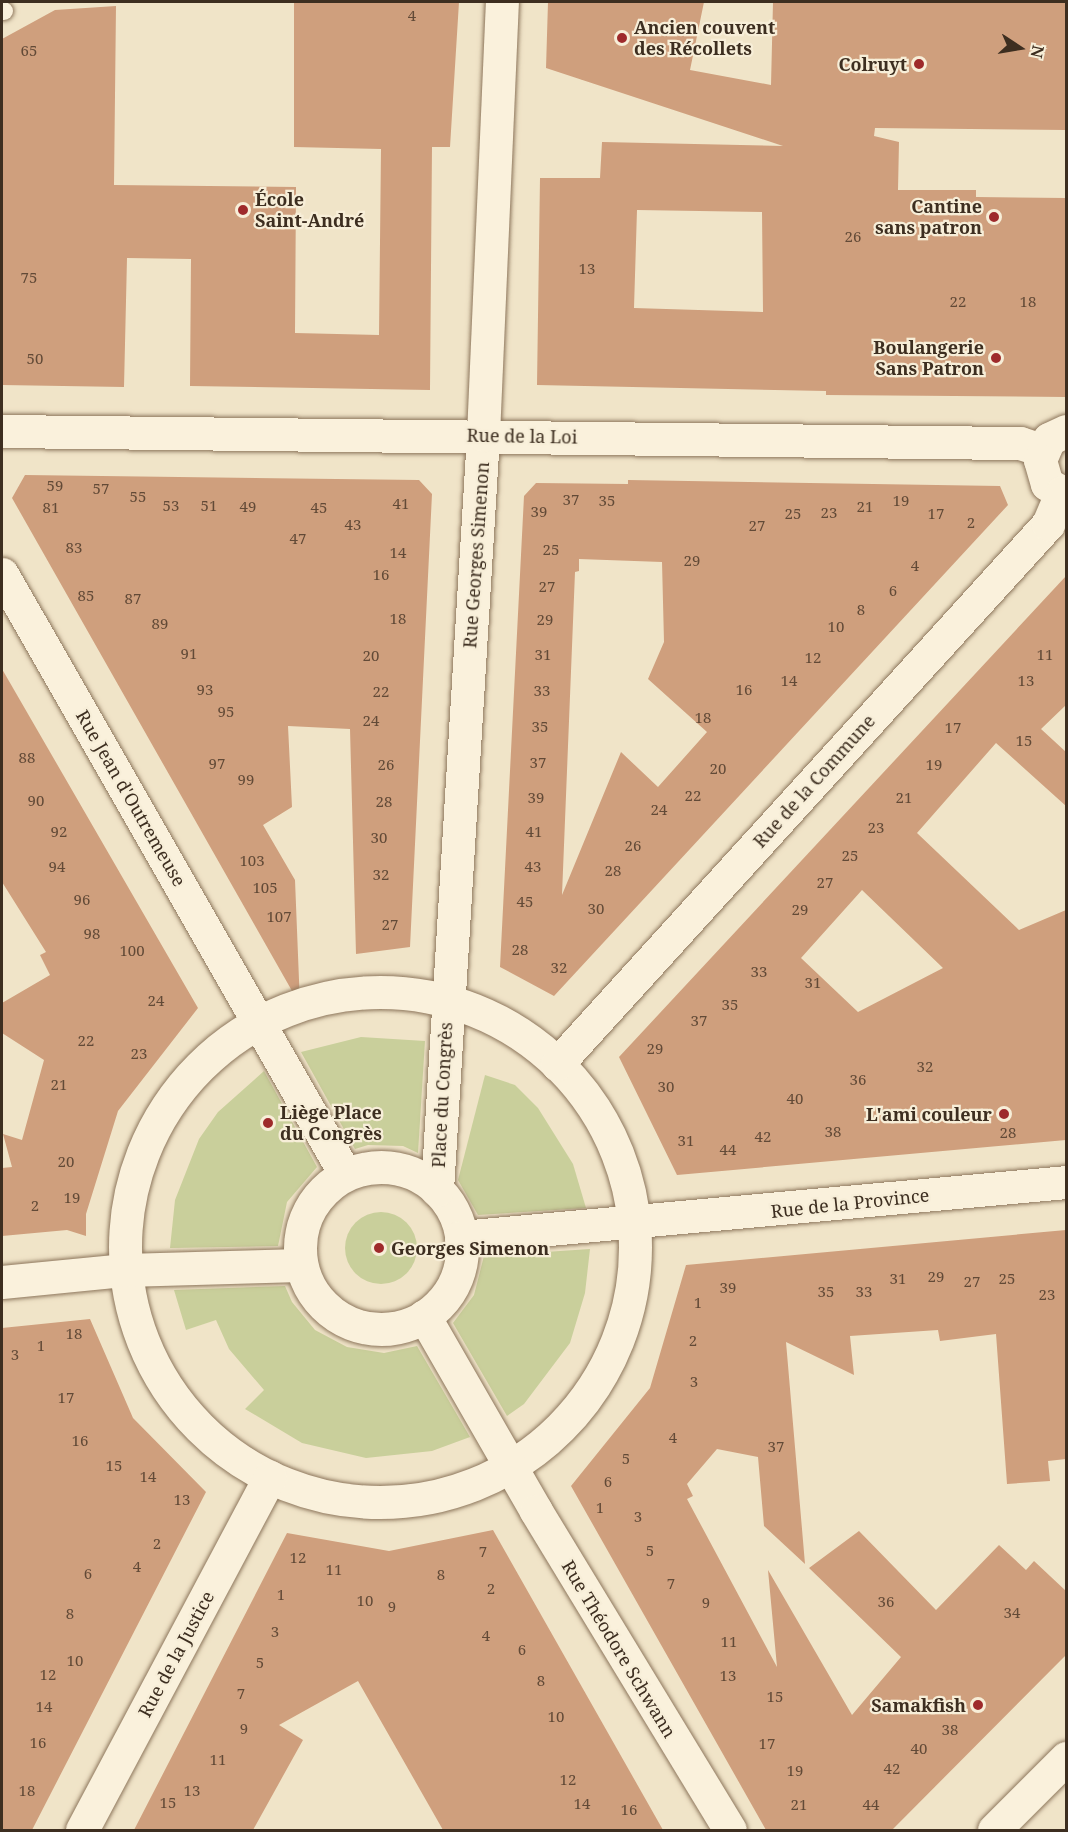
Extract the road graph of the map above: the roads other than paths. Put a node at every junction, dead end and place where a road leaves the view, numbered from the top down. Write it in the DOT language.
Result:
graph roads {
  1 [pos="502,2"];
  2 [pos="2,431"];
  3 [pos="483,435"];
  4 [pos="1054,440"];
  5 [pos="1064,494"];
  6 [pos="2,574"];
  7 [pos="448,1001"];
  8 [pos="261,1021"];
  9 [pos="557,1064"];
  10 [pos="345,1174"];
  11 [pos="1066,1182"];
  12 [pos="437,1190"];
  13 [pos="634,1223"];
  14 [pos="460,1237"];
  15 [pos="300,1265"];
  16 [pos="125,1270"];
  17 [pos="2,1282"];
  18 [pos="424,1317"];
  19 [pos="510,1466"];
  20 [pos="270,1477"];
  21 [pos="1066,1758"];
  22 [pos="82,1830"];
  23 [pos="730,1830"];
  24 [pos="994,1830"];
  1 -- 3 [label="street, Rue Georges Simenon"];
  2 -- 3 [label="street, Rue de la Loi"];
  3 -- 4 [label="street, Rue de la Loi"];
  3 -- 7 [label="street, Rue Georges Simenon"];
  4 -- 5 [label="street, Rue de la Loi"];
  5 -- 9 [label="street, Rue de la Commune"];
  6 -- 8 [label="street, Rue Jean d'Outremeuse"];
  7 -- 8 [label="street, Place du Congrès"];
  7 -- 9 [label="street, Place du Congrès"];
  7 -- 12 [label="street, Place du Congrès"];
  8 -- 10 [label="street"];
  8 -- 16 [label="street, Place du Congrès"];
  9 -- 13 [label="street, Place du Congrès"];
  10 -- 12 [label="street, Place du Congrès"];
  10 -- 15 [label="street, Place du Congrès"];
  11 -- 13 [label="street, Rue de la Province"];
  12 -- 14 [label="street, Place du Congrès"];
  13 -- 14 [label="street"];
  13 -- 19 [label="street, Place du Congrès"];
  14 -- 18 [label="street, Place du Congrès"];
  15 -- 16 [label="street"];
  15 -- 18 [label="street, Place du Congrès"];
  16 -- 17 [label="street"];
  16 -- 20 [label="street, Place du Congrès"];
  18 -- 19 [label="street"];
  19 -- 20 [label="street, Place du Congrès"];
  19 -- 23 [label="street, Rue Théodore Schwann"];
  20 -- 22 [label="street, Rue de la Justice"];
  21 -- 24 [label="street"];
}
